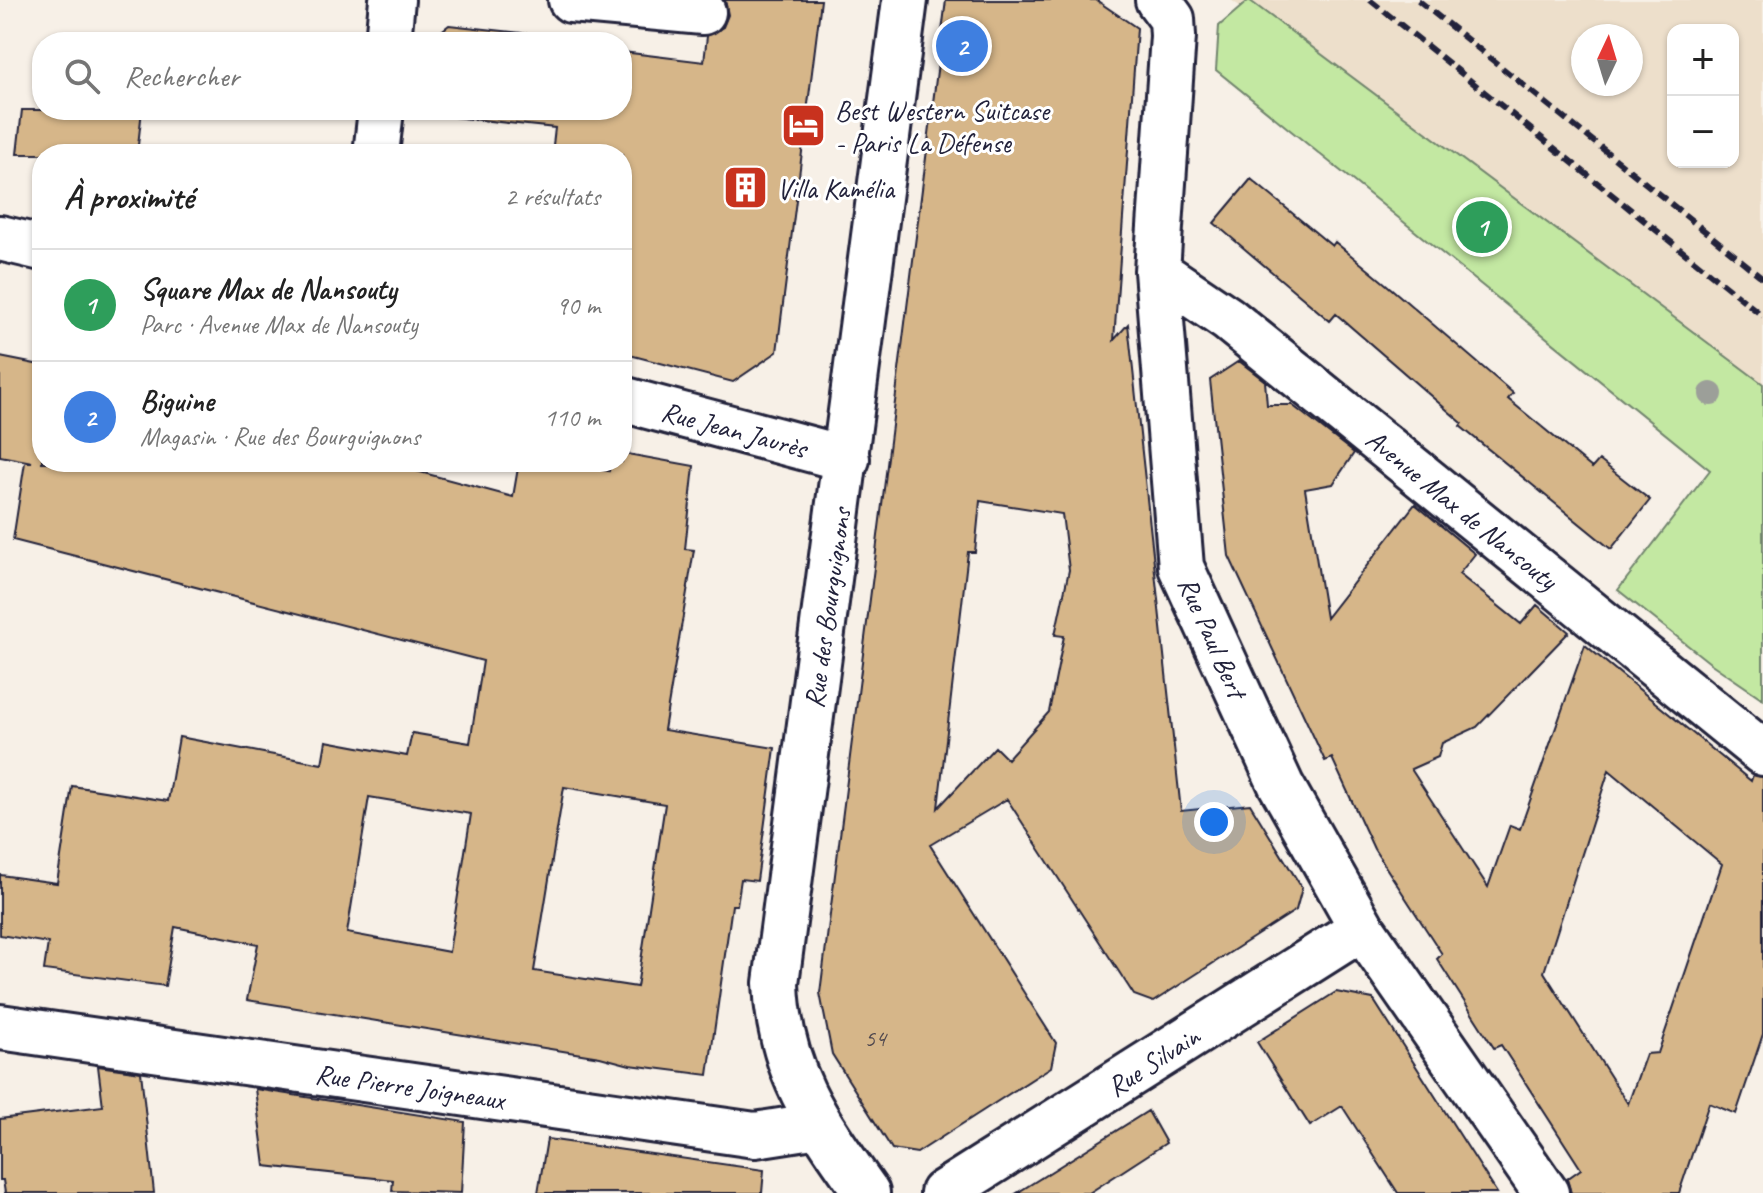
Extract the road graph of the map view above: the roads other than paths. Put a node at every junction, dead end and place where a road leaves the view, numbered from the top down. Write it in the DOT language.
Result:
graph roads {
  1 [pos="392,0"];
  2 [pos="571,0"];
  3 [pos="905,0"];
  4 [pos="1158,0"];
  5 [pos="703,12"];
  6 [pos="389,32"];
  7 [pos="380,120"];
  8 [pos="377,144"];
  9 [pos="0,238"];
  10 [pos="32,246"];
  11 [pos="1157,271"];
  12 [pos="632,402"];
  13 [pos="847,459"];
  14 [pos="1763,753"];
  15 [pos="1362,928"];
  16 [pos="0,1027"];
  17 [pos="819,1125"];
  18 [pos="867,1193"];
  19 [pos="943,1193"];
  20 [pos="1546,1193"];
  1 -- 6 [label="street"];
  2 -- 5 [label="street"];
  3 -- 13 [label="street, Rue des Bourguignons"];
  4 -- 11 [label="street, Rue Paul Bert"];
  7 -- 8 [label="street"];
  9 -- 10 [label="street"];
  11 -- 14 [label="street, Avenue Max de Nansouty"];
  11 -- 15 [label="street, Rue Paul Bert"];
  12 -- 13 [label="street, Rue Jean Jaurès"];
  13 -- 17 [label="street, Rue des Bourguignons"];
  15 -- 19 [label="street, Rue Silvain"];
  15 -- 20 [label="street, Rue Paul Bert"];
  16 -- 17 [label="street, Rue Pierre Joigneaux"];
  17 -- 18 [label="street, Rue des Bourguignons"];
}
